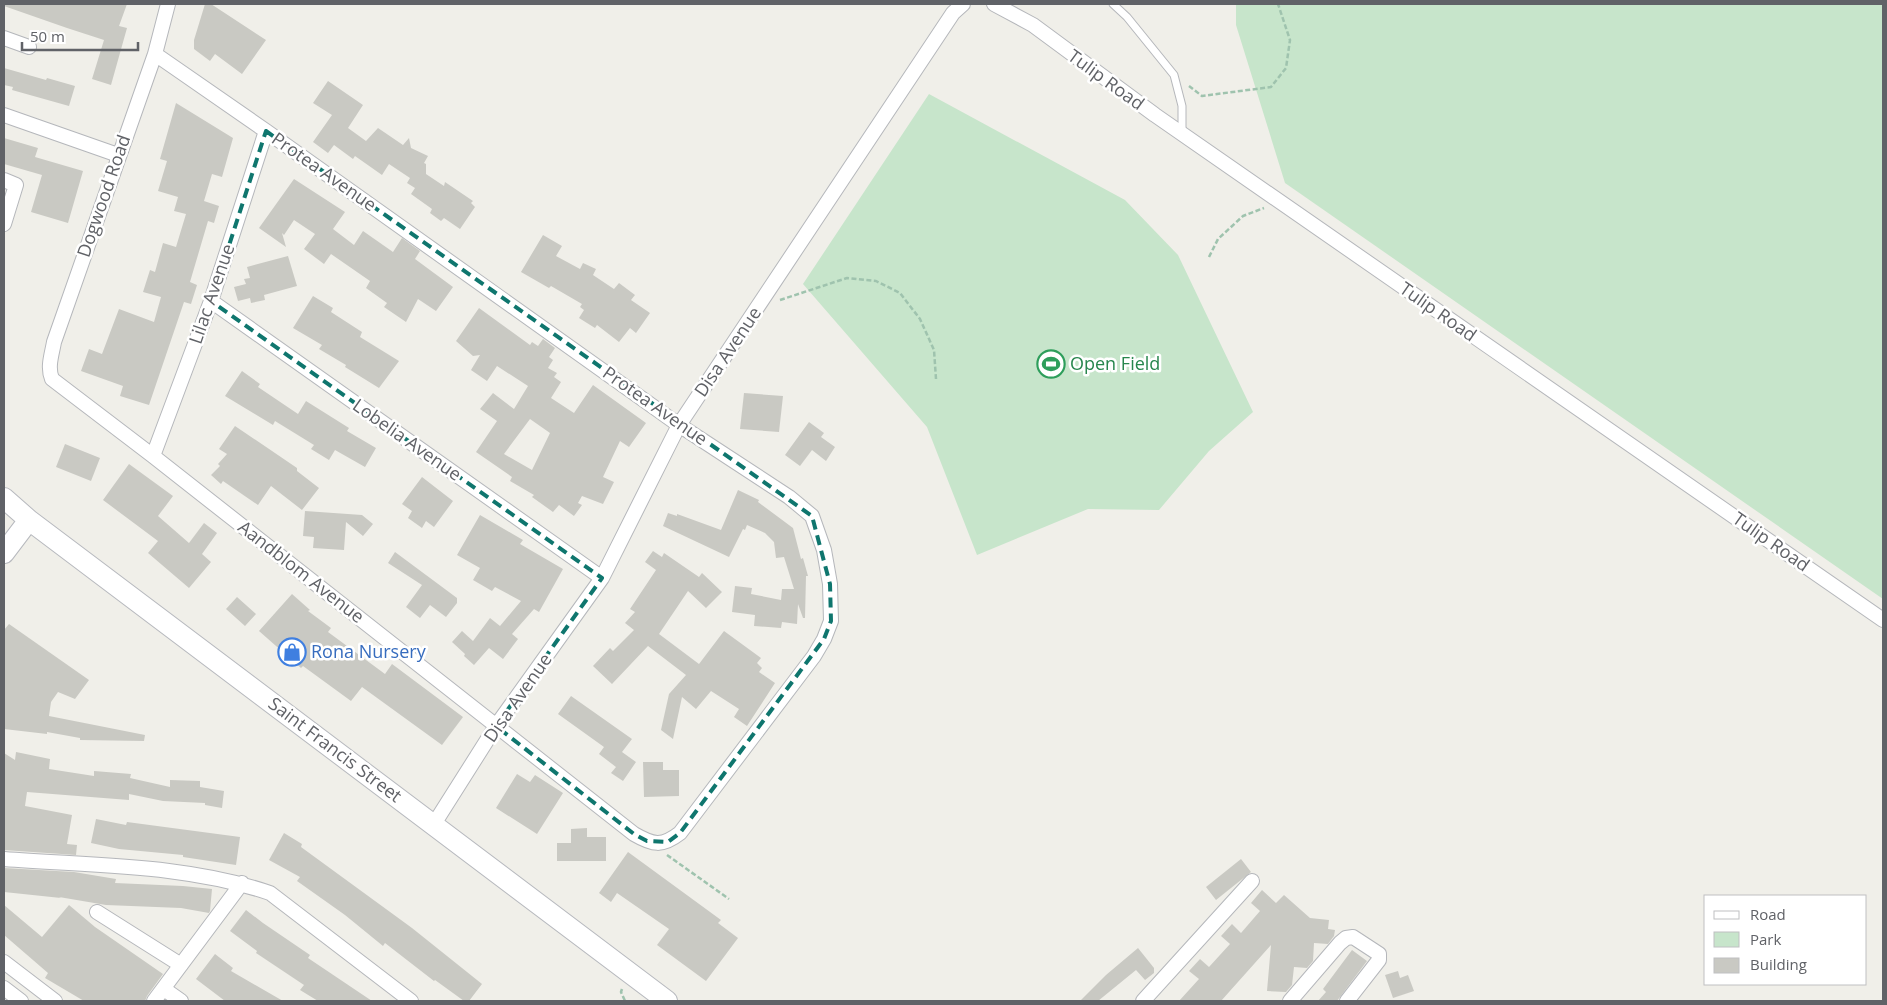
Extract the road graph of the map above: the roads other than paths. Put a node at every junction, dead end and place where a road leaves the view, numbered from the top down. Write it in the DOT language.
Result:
graph roads {
  1 [pos="168,4"];
  2 [pos="994,4"];
  3 [pos="1113,4"];
  4 [pos="958,8"];
  5 [pos="4,38"];
  6 [pos="29,47"];
  7 [pos="155,54"];
  8 [pos="4,115"];
  9 [pos="266,131"];
  10 [pos="1182,134"];
  11 [pos="118,155"];
  12 [pos="4,180"];
  13 [pos="4,224"];
  14 [pos="211,301"];
  15 [pos="60,386"];
  16 [pos="679,425"];
  17 [pos="153,456"];
  18 [pos="4,498"];
  19 [pos="29,520"];
  20 [pos="4,553"];
  21 [pos="602,578"];
  22 [pos="1883,620"];
  23 [pos="496,726"];
  24 [pos="434,824"];
  25 [pos="634,834"];
  26 [pos="4,859"];
  27 [pos="1252,881"];
  28 [pos="242,884"];
  29 [pos="97,912"];
  30 [pos="4,962"];
  31 [pos="181,965"];
  32 [pos="164,989"];
  33 [pos="55,1001"];
  34 [pos="154,1001"];
  35 [pos="181,1001"];
  36 [pos="411,1001"];
  37 [pos="667,1001"];
  38 [pos="1142,1001"];
  39 [pos="1290,1001"];
  40 [pos="1347,1001"];
  1 -- 7 [label="street, Dogwood Road"];
  2 -- 10 [label="street, Tulip Road"];
  3 -- 10 [label="lane"];
  4 -- 16 [label="street, Disa Avenue"];
  5 -- 6 [label="street"];
  7 -- 9 [label="street, Protea Avenue"];
  7 -- 11 [label="street, Dogwood Road"];
  8 -- 11 [label="street"];
  9 -- 14 [label="street, Lilac Avenue"];
  9 -- 16 [label="street, Protea Avenue"];
  10 -- 22 [label="street, Tulip Road"];
  11 -- 15 [label="street, Dogwood Road"];
  12 -- 13 [label="street"];
  14 -- 17 [label="street, Lilac Avenue"];
  14 -- 21 [label="street, Lobelia Avenue"];
  15 -- 17 [label="street, Aandblom Avenue"];
  16 -- 21 [label="street, Disa Avenue"];
  16 -- 25 [label="street, Protea Avenue"];
  17 -- 23 [label="street, Aandblom Avenue"];
  18 -- 19 [label="street, Saint Francis Street"];
  19 -- 20 [label="street"];
  19 -- 24 [label="street, Saint Francis Street"];
  21 -- 23 [label="street, Disa Avenue"];
  23 -- 24 [label="street, Disa Avenue"];
  23 -- 25 [label="street, Aandblom Avenue"];
  24 -- 37 [label="street, Saint Francis Street"];
  26 -- 28 [label="street"];
  27 -- 38 [label="street"];
  28 -- 31 [label="street"];
  28 -- 36 [label="street"];
  29 -- 31 [label="street"];
  30 -- 33 [label="street"];
  31 -- 32 [label="street"];
  32 -- 34 [label="street"];
  32 -- 35 [label="street"];
  39 -- 40 [label="street"];
}
